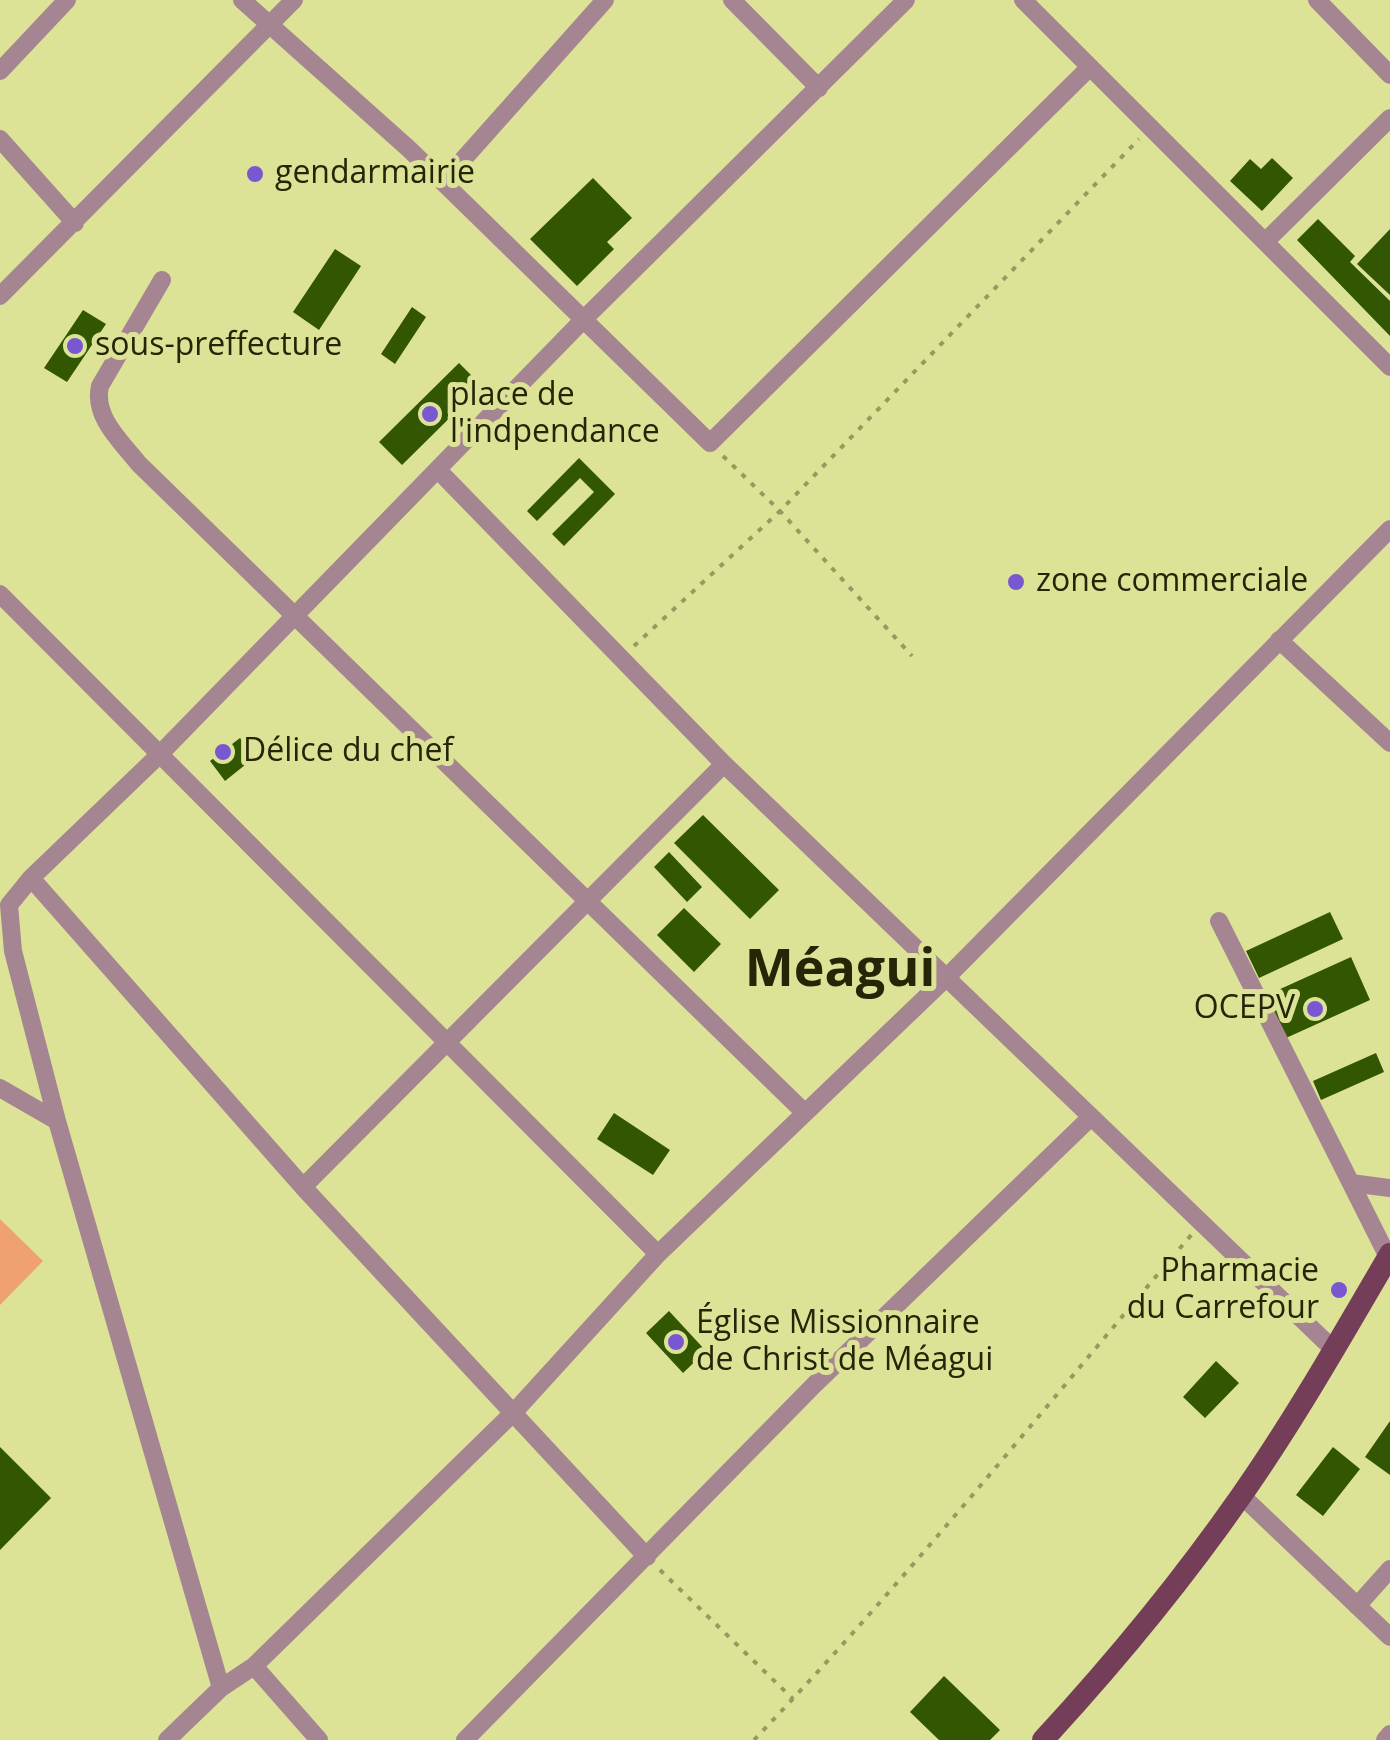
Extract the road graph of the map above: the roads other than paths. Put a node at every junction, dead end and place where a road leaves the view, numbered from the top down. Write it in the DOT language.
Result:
graph roads {
  1 [pos="67,0"];
  2 [pos="242,0"];
  3 [pos="294,0"];
  4 [pos="605,0"];
  5 [pos="732,0"];
  6 [pos="906,0"];
  7 [pos="1024,0"];
  8 [pos="1316,0"];
  9 [pos="270,26"];
  10 [pos="1090,68"];
  11 [pos="0,71"];
  12 [pos="1390,75"];
  13 [pos="819,88"];
  14 [pos="1390,118"];
  15 [pos="3,148"];
  16 [pos="443,182"];
  17 [pos="75,223"];
  18 [pos="1265,242"];
  19 [pos="162,280"];
  20 [pos="0,296"];
  21 [pos="586,318"];
  22 [pos="1390,366"];
  23 [pos="438,470"];
  24 [pos="1390,528"];
  25 [pos="0,594"];
  26 [pos="294,616"];
  27 [pos="1279,640"];
  28 [pos="1390,743"];
  29 [pos="159,755"];
  30 [pos="724,764"];
  31 [pos="30,878"];
  32 [pos="587,901"];
  33 [pos="5,909"];
  34 [pos="1219,921"];
  35 [pos="948,976"];
  36 [pos="448,1042"];
  37 [pos="0,1088"];
  38 [pos="804,1112"];
  39 [pos="1091,1117"];
  40 [pos="57,1121"];
  41 [pos="1352,1183"];
  42 [pos="302,1187"];
  43 [pos="1390,1188"];
  44 [pos="658,1254"];
  45 [pos="1389,1256"];
  46 [pos="1334,1350"];
  47 [pos="515,1412"];
  48 [pos="1241,1495"];
  49 [pos="647,1557"];
  50 [pos="1390,1569"];
  51 [pos="1357,1606"];
  52 [pos="1390,1637"];
  53 [pos="254,1666"];
  54 [pos="222,1688"];
  55 [pos="1390,1734"];
  56 [pos="168,1740"];
  57 [pos="319,1740"];
  58 [pos="465,1740"];
  59 [pos="1043,1740"];
  60 [pos="1384,1740"];
  1 -- 11 [label="street"];
  2 -- 9 [label="street"];
  3 -- 9 [label="street"];
  4 -- 16 [label="street"];
  5 -- 13 [label="street"];
  6 -- 13 [label="street"];
  7 -- 10 [label="street"];
  8 -- 12 [label="street"];
  9 -- 16 [label="street"];
  9 -- 17 [label="street"];
  10 -- 18 [label="street"];
  10 -- 21 [label="street"];
  13 -- 21 [label="street"];
  14 -- 18 [label="street"];
  15 -- 17 [label="street"];
  16 -- 21 [label="street"];
  17 -- 20 [label="street"];
  18 -- 22 [label="street"];
  19 -- 26 [label="street"];
  21 -- 23 [label="street"];
  23 -- 26 [label="street"];
  23 -- 30 [label="street"];
  24 -- 27 [label="street"];
  25 -- 29 [label="street"];
  26 -- 29 [label="street"];
  26 -- 32 [label="street"];
  27 -- 28 [label="street"];
  27 -- 35 [label="street"];
  29 -- 31 [label="street"];
  29 -- 36 [label="street"];
  30 -- 32 [label="street"];
  30 -- 35 [label="street"];
  31 -- 33 [label="street"];
  31 -- 42 [label="street"];
  32 -- 36 [label="street"];
  32 -- 38 [label="street"];
  33 -- 40 [label="street"];
  34 -- 41 [label="street"];
  35 -- 38 [label="street"];
  35 -- 39 [label="street"];
  36 -- 42 [label="street"];
  36 -- 44 [label="street"];
  37 -- 40 [label="street"];
  38 -- 44 [label="street"];
  39 -- 46 [label="street"];
  39 -- 49 [label="street"];
  40 -- 54 [label="street"];
  41 -- 43 [label="street"];
  41 -- 45 [label="street"];
  42 -- 47 [label="street"];
  44 -- 47 [label="street"];
  45 -- 46 [label="main road"];
  46 -- 48 [label="main road"];
  47 -- 49 [label="street"];
  47 -- 53 [label="street"];
  48 -- 51 [label="street"];
  48 -- 59 [label="main road"];
  49 -- 58 [label="street"];
  50 -- 51 [label="street"];
  51 -- 52 [label="street"];
  53 -- 54 [label="street"];
  53 -- 57 [label="street"];
  54 -- 56 [label="street"];
  55 -- 60 [label="street"];
}
